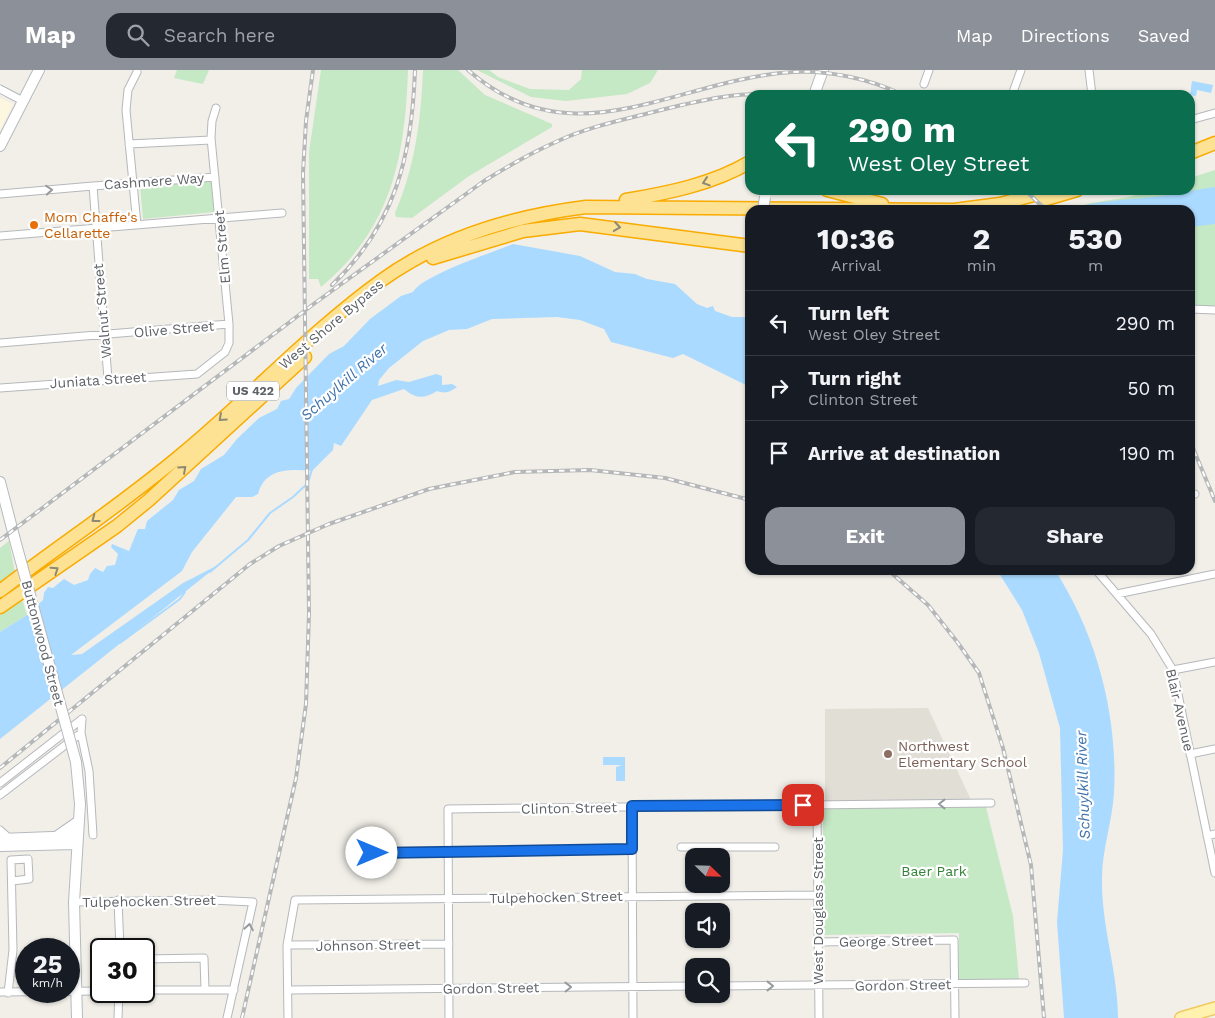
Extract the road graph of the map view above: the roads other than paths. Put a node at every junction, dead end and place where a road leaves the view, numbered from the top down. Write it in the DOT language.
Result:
graph roads {
  1 [pos="39,70"];
  2 [pos="823,70"];
  3 [pos="929,70"];
  4 [pos="1021,70"];
  5 [pos="1089,70"];
  6 [pos="137,72"];
  7 [pos="924,84"];
  8 [pos="0,89"];
  9 [pos="816,90"];
  10 [pos="1014,90"];
  11 [pos="1091,90"];
  12 [pos="23,101"];
  13 [pos="216,108"];
  14 [pos="1215,113"];
  15 [pos="1195,119"];
  16 [pos="1215,135"];
  17 [pos="212,140"];
  18 [pos="1195,143"];
  19 [pos="1215,143"];
  20 [pos="129,144"];
  21 [pos="0,146"];
  22 [pos="1195,151"];
  23 [pos="1215,151"];
  24 [pos="1195,157"];
  25 [pos="745,165"];
  26 [pos="215,177"];
  27 [pos="132,183"];
  28 [pos="93,186"];
  29 [pos="0,194"];
  30 [pos="845,195"];
  31 [pos="1047,195"];
  32 [pos="1055,195"];
  33 [pos="910,205"];
  34 [pos="992,205"];
  35 [pos="1023,205"];
  36 [pos="745,208"];
  37 [pos="282,213"];
  38 [pos="745,215"];
  39 [pos="520,217"];
  40 [pos="220,218"];
  41 [pos="137,225"];
  42 [pos="96,229"];
  43 [pos="0,236"];
  44 [pos="745,245"];
  45 [pos="433,258"];
  46 [pos="1195,310"];
  47 [pos="1215,310"];
  48 [pos="228,324"];
  49 [pos="104,335"];
  50 [pos="0,343"];
  51 [pos="197,374"];
  52 [pos="108,379"];
  53 [pos="0,388"];
  54 [pos="0,482"];
  55 [pos="1215,574"];
  56 [pos="1100,575"];
  57 [pos="0,591"];
  58 [pos="1117,594"];
  59 [pos="0,607"];
  60 [pos="1215,662"];
  61 [pos="1173,670"];
  62 [pos="81,733"];
  63 [pos="1215,749"];
  64 [pos="1190,754"];
  65 [pos="0,782"];
  66 [pos="0,795"];
  67 [pos="991,804"];
  68 [pos="817,805"];
  69 [pos="632,806"];
  70 [pos="79,821"];
  71 [pos="0,830"];
  72 [pos="94,835"];
  73 [pos="1211,835"];
  74 [pos="5,838"];
  75 [pos="58,840"];
  76 [pos="78,845"];
  77 [pos="0,846"];
  78 [pos="681,847"];
  79 [pos="775,847"];
  80 [pos="632,849"];
  81 [pos="354,853"];
  82 [pos="448,853"];
  83 [pos="1215,873"];
  84 [pos="12,881"];
  85 [pos="818,895"];
  86 [pos="633,896"];
  87 [pos="448,898"];
  88 [pos="118,900"];
  89 [pos="74,902"];
  90 [pos="75,938"];
  91 [pos="120,938"];
  92 [pos="818,942"];
  93 [pos="449,944"];
  94 [pos="287,945"];
  95 [pos="155,959"];
  96 [pos="1025,983"];
  97 [pos="955,984"];
  98 [pos="634,986"];
  99 [pos="685,986"];
  100 [pos="730,986"];
  101 [pos="819,986"];
  102 [pos="449,988"];
  103 [pos="155,990"];
  104 [pos="205,990"];
  105 [pos="234,990"];
  106 [pos="288,990"];
  107 [pos="4,992"];
  108 [pos="77,1003"];
  109 [pos="119,1003"];
  110 [pos="1215,1008"];
  111 [pos="77,1018"];
  112 [pos="118,1018"];
  113 [pos="227,1018"];
  114 [pos="288,1018"];
  115 [pos="449,1018"];
  116 [pos="633,1018"];
  117 [pos="819,1018"];
  118 [pos="955,1018"];
  119 [pos="1181,1018"];
  1 -- 12 [label="street"];
  2 -- 9 [label="street"];
  3 -- 7 [label="street"];
  4 -- 10 [label="street"];
  5 -- 11 [label="street"];
  6 -- 20 [label="street"];
  8 -- 12 [label="street"];
  12 -- 21 [label="street"];
  13 -- 17 [label="street, Elm Street"];
  14 -- 15 [label="street"];
  16 -- 18 [label="highway"];
  17 -- 20 [label="street"];
  17 -- 26 [label="street, Elm Street"];
  19 -- 22 [label="highway"];
  20 -- 27 [label="street"];
  23 -- 24 [label="highway"];
  25 -- 39 [label="highway, one-way"];
  26 -- 27 [label="street, Cashmere Way"];
  26 -- 40 [label="street, Elm Street"];
  27 -- 28 [label="street, Cashmere Way"];
  27 -- 41 [label="street"];
  29 -- 28 [label="street, one-way"];
  28 -- 42 [label="street, Walnut Street"];
  30 -- 33 [label="highway"];
  31 -- 34 [label="highway, West Shore Bypass / US 422"];
  32 -- 35 [label="highway, West Shore Bypass / US 422"];
  36 -- 39 [label="highway, West Shore Bypass / US 422"];
  37 -- 40 [label="street"];
  38 -- 45 [label="highway, West Shore Bypass / US 422"];
  39 -- 57 [label="highway, West Shore Bypass / US 422, one-way"];
  40 -- 41 [label="street"];
  40 -- 48 [label="street, Elm Street"];
  41 -- 42 [label="street"];
  42 -- 43 [label="street"];
  42 -- 49 [label="street, Walnut Street"];
  45 -- 44 [label="highway, one-way"];
  59 -- 45 [label="highway, West Shore Bypass / US 422, one-way"];
  46 -- 47 [label="street"];
  48 -- 49 [label="street, Olive Street"];
  48 -- 51 [label="street, Elm Street"];
  49 -- 50 [label="street, Olive Street"];
  49 -- 52 [label="street, Walnut Street"];
  51 -- 52 [label="street, Juniata Street"];
  52 -- 53 [label="street, Juniata Street"];
  54 -- 70 [label="street, Buttonwood Street, bridge"];
  55 -- 58 [label="street"];
  56 -- 58 [label="street, Blair Avenue"];
  58 -- 61 [label="street, Blair Avenue"];
  60 -- 61 [label="street"];
  61 -- 64 [label="street, Blair Avenue"];
  62 -- 65 [label="street"];
  62 -- 66 [label="street"];
  62 -- 72 [label="street"];
  63 -- 64 [label="street"];
  64 -- 73 [label="street, Blair Avenue"];
  67 -- 68 [label="street, Clinton Street, one-way"];
  68 -- 69 [label="street, Clinton Street"];
  68 -- 85 [label="street, West Douglass Street"];
  69 -- 80 [label="street"];
  69 -- 82 [label="street, Clinton Street"];
  70 -- 75 [label="street"];
  70 -- 76 [label="street, Buttonwood Street"];
  71 -- 74 [label="street"];
  73 -- 83 [label="street, Blair Avenue"];
  74 -- 75 [label="street"];
  75 -- 76 [label="street"];
  75 -- 76 [label="street"];
  75 -- 77 [label="street"];
  76 -- 89 [label="street, Buttonwood Street"];
  78 -- 79 [label="street"];
  80 -- 82 [label="street"];
  80 -- 86 [label="street"];
  81 -- 82 [label="street"];
  82 -- 87 [label="street"];
  84 -- 84 [label="street"];
  84 -- 107 [label="street"];
  85 -- 86 [label="street, Tulpehocken Street"];
  85 -- 92 [label="street, West Douglass Street"];
  86 -- 87 [label="street, Tulpehocken Street"];
  86 -- 98 [label="street"];
  87 -- 93 [label="street"];
  87 -- 94 [label="street, Tulpehocken Street"];
  88 -- 89 [label="street, Tulpehocken Street"];
  88 -- 91 [label="street"];
  105 -- 88 [label="street, Tulpehocken Street, one-way"];
  89 -- 90 [label="street, Buttonwood Street"];
  92 -- 97 [label="street, George Street"];
  92 -- 101 [label="street, West Douglass Street"];
  93 -- 94 [label="street, Johnson Street"];
  93 -- 102 [label="street"];
  94 -- 106 [label="street"];
  95 -- 104 [label="street"];
  96 -- 97 [label="street, Gordon Street"];
  97 -- 101 [label="street, Gordon Street"];
  97 -- 118 [label="street"];
  98 -- 99 [label="street, Gordon Street"];
  102 -- 98 [label="street, Gordon Street, one-way"];
  98 -- 116 [label="street"];
  100 -- 101 [label="street, Gordon Street, one-way"];
  101 -- 117 [label="street, West Douglass Street"];
  102 -- 106 [label="street, Gordon Street"];
  102 -- 115 [label="street"];
  103 -- 104 [label="street"];
  104 -- 105 [label="street"];
  105 -- 113 [label="street"];
  106 -- 114 [label="street"];
  108 -- 111 [label="street, Buttonwood Street"];
  109 -- 112 [label="street"];
  110 -- 119 [label="main road"];
}
